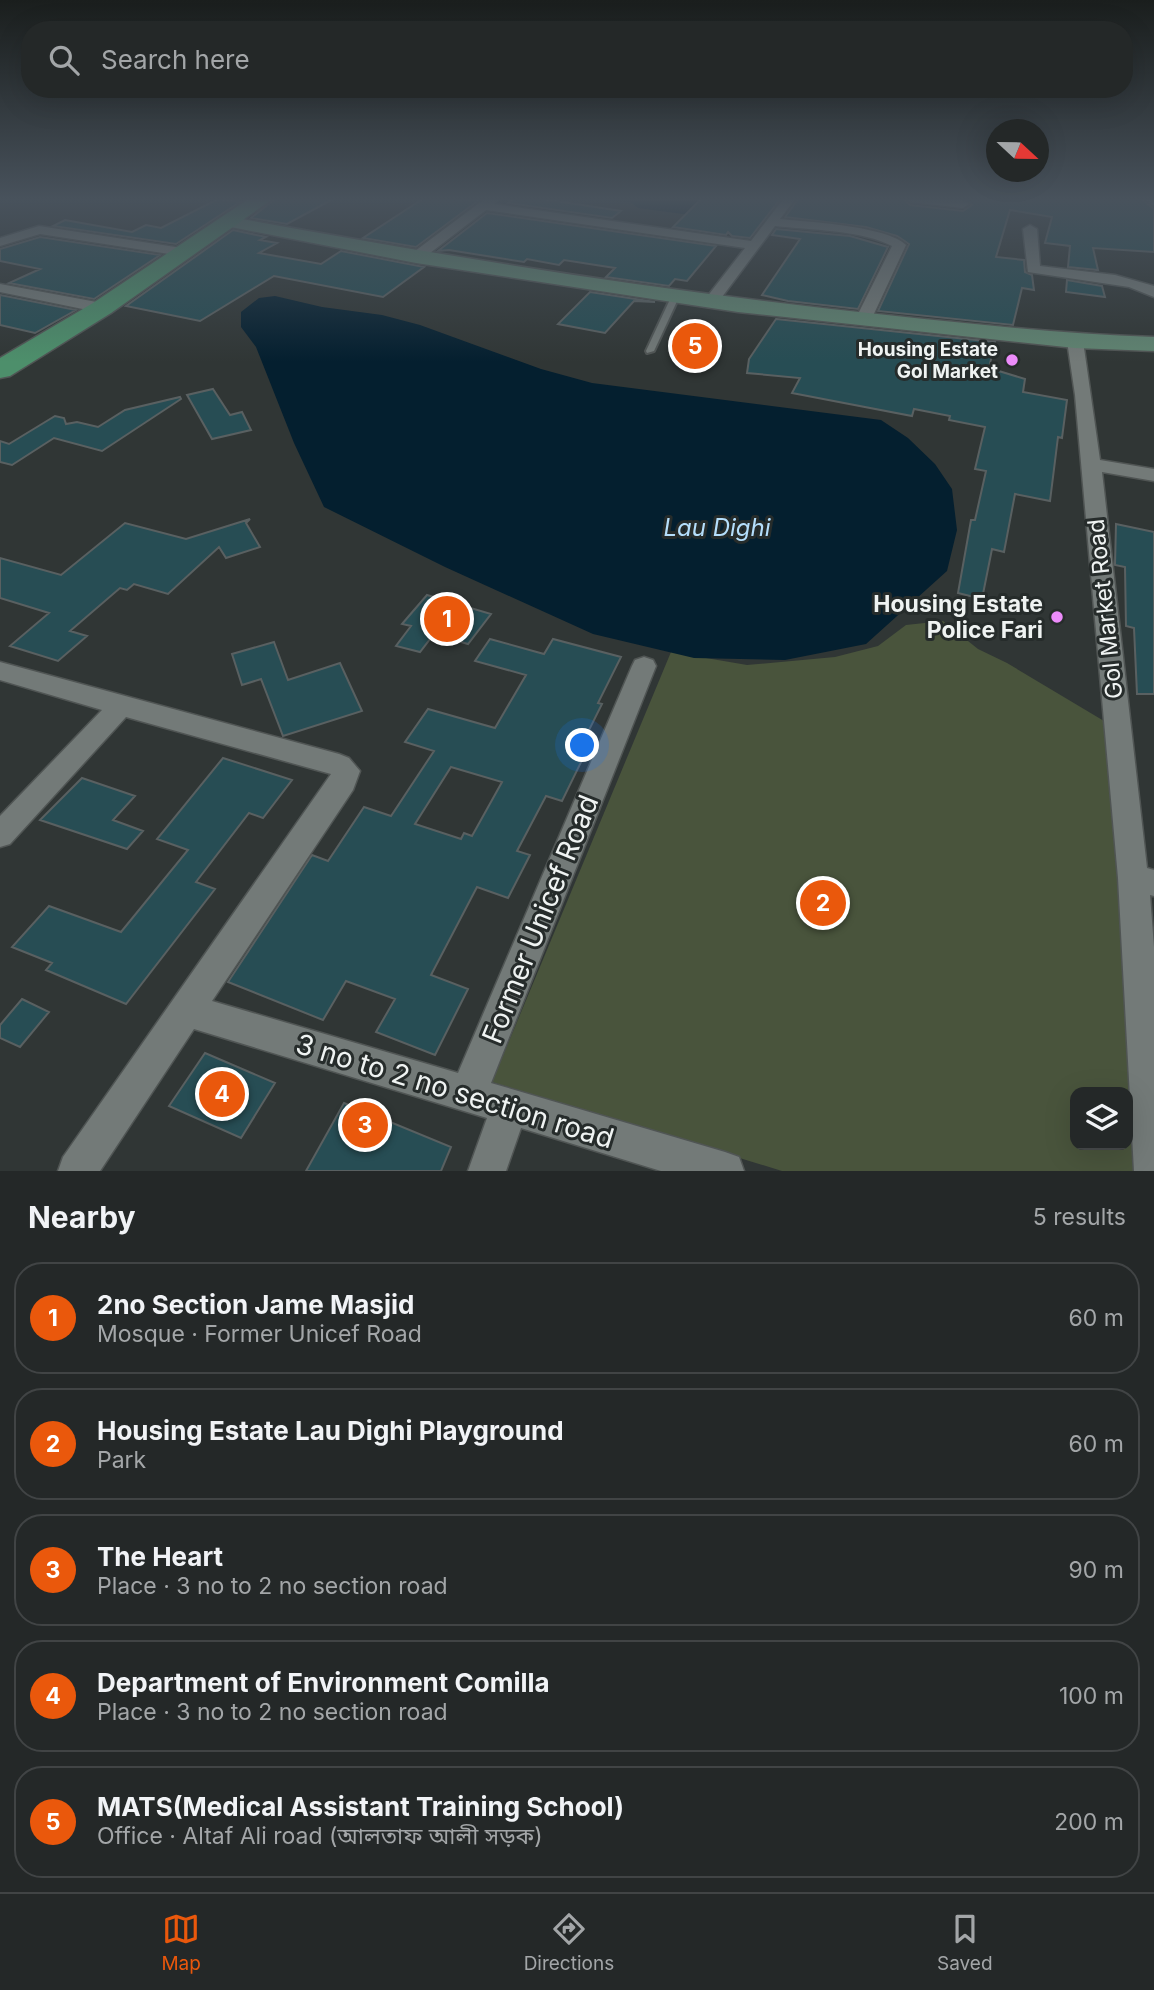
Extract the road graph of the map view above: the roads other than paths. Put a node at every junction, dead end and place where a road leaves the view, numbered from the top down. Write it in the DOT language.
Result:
graph roads {
  1 [pos="181,253"];
  2 [pos="393,253"];
  3 [pos="422,253"];
  4 [pos="748,253"];
  5 [pos="896,253"];
  6 [pos="1032,253"];
  7 [pos="416,257"];
  8 [pos="0,288"];
  9 [pos="1154,293"];
  10 [pos="676,297"];
  11 [pos="711,302"];
  12 [pos="102,308"];
  13 [pos="864,318"];
  14 [pos="1075,341"];
  15 [pos="1154,344"];
  16 [pos="650,351"];
  17 [pos="0,370"];
  18 [pos="1091,464"];
  19 [pos="1154,475"];
  20 [pos="645,666"];
  21 [pos="0,671"];
  22 [pos="121,706"];
  23 [pos="0,835"];
  24 [pos="1143,880"];
  25 [pos="186,1010"];
  26 [pos="468,1094"];
  27 [pos="510,1107"];
  28 [pos="77,1171"];
  29 [pos="487,1171"];
  30 [pos="725,1171"];
  31 [pos="1153,1171"];
  1 -- 12 [label="main road"];
  2 -- 7 [label="main road"];
  3 -- 7 [label="street"];
  4 -- 11 [label="street"];
  5 -- 13 [label="street"];
  6 -- 9 [label="street"];
  7 -- 10 [label="main road"];
  8 -- 12 [label="street"];
  10 -- 11 [label="main road"];
  10 -- 16 [label="lane"];
  11 -- 13 [label="main road"];
  12 -- 17 [label="main road"];
  13 -- 14 [label="main road"];
  14 -- 15 [label="main road"];
  14 -- 18 [label="street, Gol Market Road"];
  18 -- 19 [label="street"];
  18 -- 24 [label="street, Gol Market Road"];
  20 -- 26 [label="street, Former Unicef Road"];
  21 -- 22 [label="street"];
  22 -- 23 [label="street"];
  22 -- 25 [label="street"];
  24 -- 31 [label="street, Gol Market Road"];
  25 -- 26 [label="street, 3 no to 2 no section road"];
  25 -- 28 [label="street"];
  26 -- 27 [label="street, 3 no to 2 no section road"];
  27 -- 29 [label="street"];
  27 -- 30 [label="street, 3 no to 2 no section road"];
}
